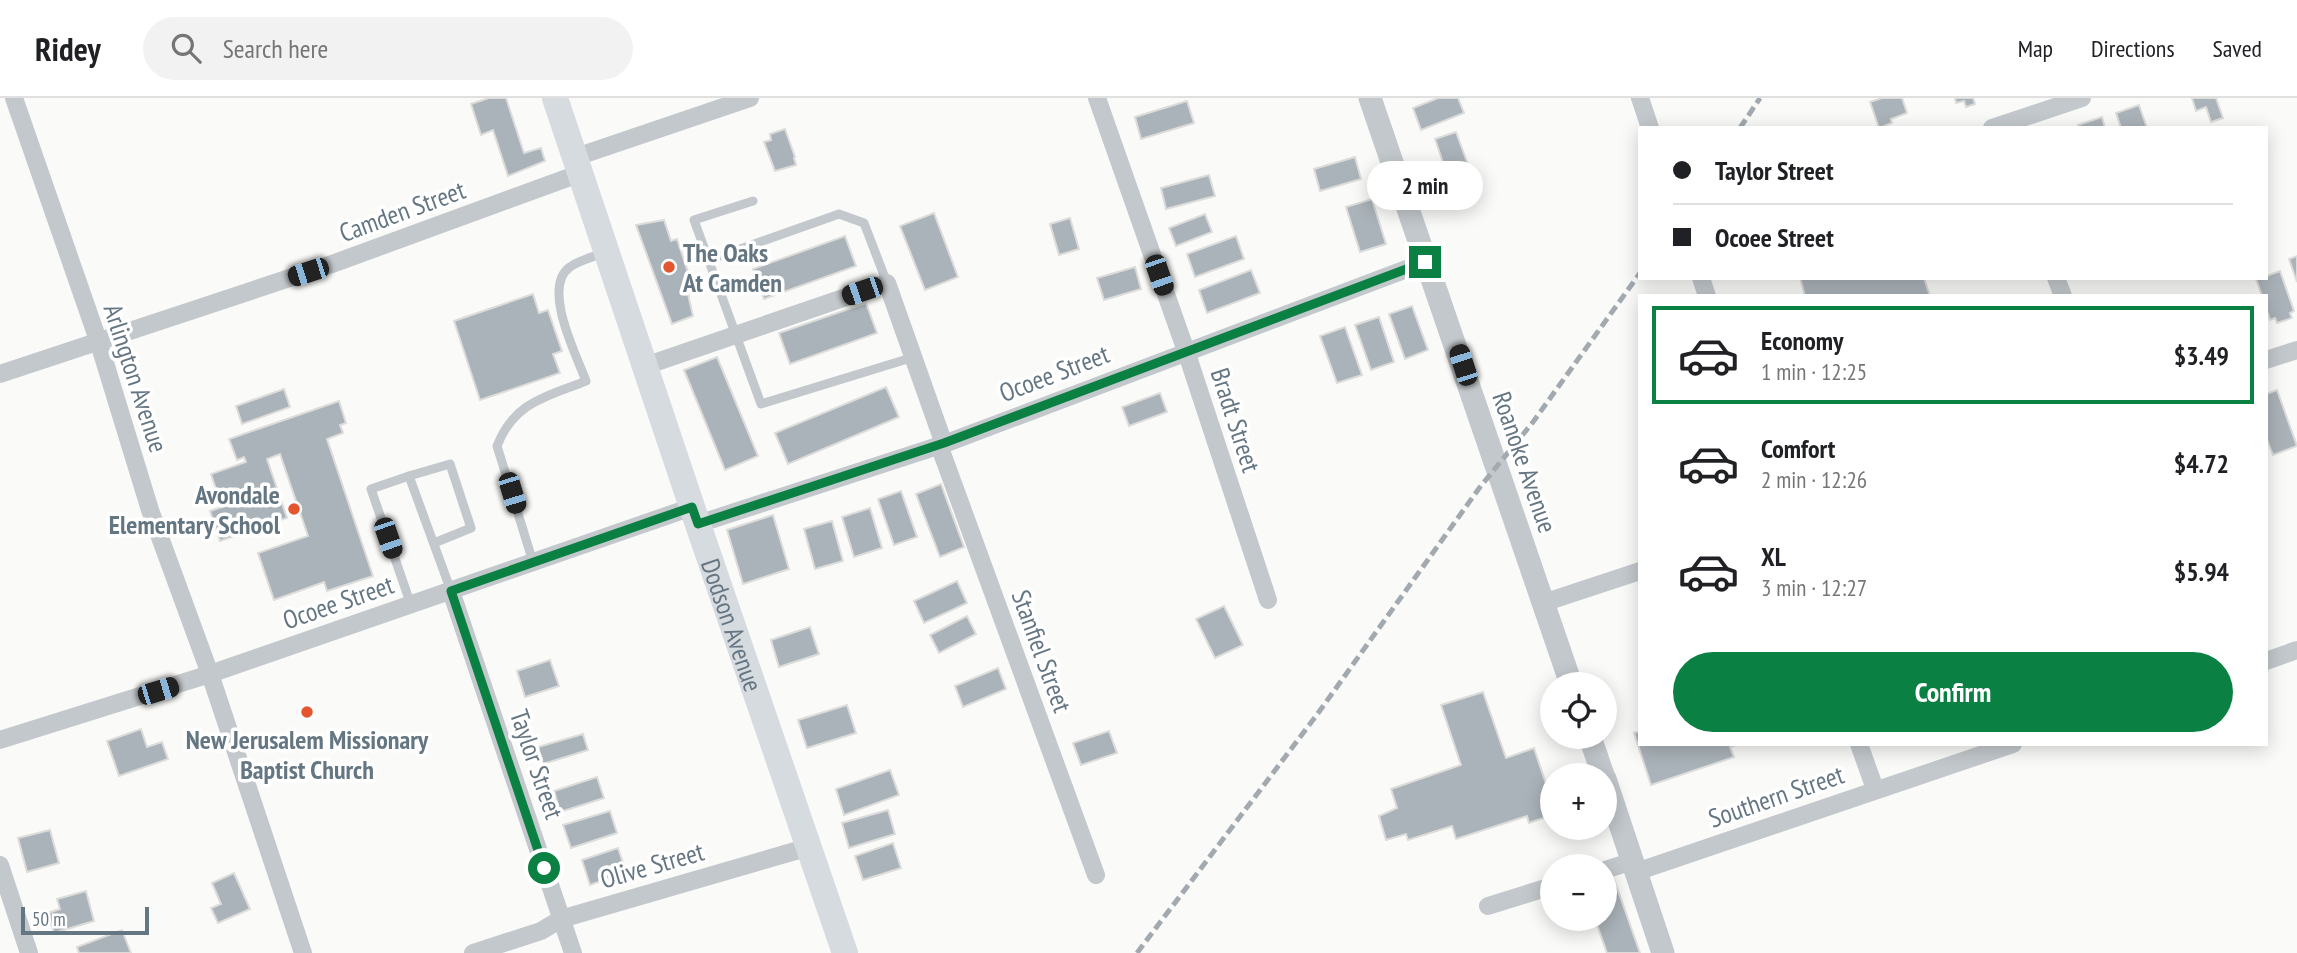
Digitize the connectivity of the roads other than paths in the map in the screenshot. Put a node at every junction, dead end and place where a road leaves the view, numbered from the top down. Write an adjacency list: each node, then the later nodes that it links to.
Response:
1 (14, 98): 17 (street, Arlington Avenue)
2 (555, 98): 10 (main road, Dodson Avenue)
3 (750, 98): 10 (street, Camden Street)
4 (1097, 98): 19 (street, Bradt Street)
5 (1370, 98): 14 (street, Roanoke Avenue)
6 (1640, 98): 8 (street)
7 (2082, 98): 9 (street)
8 (1649, 126)
9 (1999, 126)
10 (579, 165): 12 (main road, Dodson Avenue); 17 (street, Camden Street)
11 (753, 201): 13 (lane)
12 (607, 251): 22 (main road, Dodson Avenue); 28 (lane)
13 (709, 260): 15 (lane); 16 (lane)
14 (1425, 262): 19 (street, Ocoee Street); 32 (street, Roanoke Avenue)
15 (887, 283): 16 (street); 20 (street, Stanfiel Street)
16 (736, 335): 20 (lane); 22 (street)
17 (98, 340): 23 (street, Camden Street); 37 (street, Arlington Avenue)
18 (2297, 350): 21 (street)
19 (1186, 351): 24 (street, Ocoee Street); 31 (street, Bradt Street)
20 (914, 357): 24 (street, Stanfiel Street)
21 (2268, 359)
22 (645, 366): 26 (main road, Dodson Avenue)
23 (0, 373)
24 (942, 444): 26 (street, Ocoee Street); 47 (street, Stanfiel Street)
25 (409, 476): 27 (lane); 27 (lane); 33 (lane)
26 (695, 515): 28 (street, Ocoee Street); 43 (main road, Dodson Avenue)
27 (434, 543): 30 (lane)
28 (533, 562): 30 (street, Ocoee Street)
29 (1638, 571): 32 (street)
30 (451, 591): 33 (street, Ocoee Street); 50 (street, Taylor Street)
31 (1268, 600)
32 (1543, 603): 36 (street, Roanoke Avenue)
33 (411, 605): 37 (street, Ocoee Street)
34 (2297, 650): 35 (street)
35 (2268, 659)
36 (1567, 672)
37 (210, 674): 38 (street, Ocoee Street); 52 (street, Arlington Avenue)
38 (0, 740)
39 (1860, 746): 41 (street)
40 (2008, 746): 41 (street, Southern Street)
41 (1875, 789): 45 (street, Southern Street)
42 (1617, 814): 45 (street)
43 (809, 847): 50 (street, Olive Street); 55 (main road, Dodson Avenue)
44 (0, 865): 51 (street)
45 (1635, 866): 46 (street, Southern Street); 56 (street)
46 (1617, 868)
47 (1096, 875)
48 (1540, 890): 49 (street)
49 (1488, 906)
50 (561, 919): 53 (street, Olive Street); 54 (street, Taylor Street)
51 (29, 953)
52 (303, 953)
53 (473, 953)
54 (573, 953)
55 (845, 953)
56 (1664, 953)

